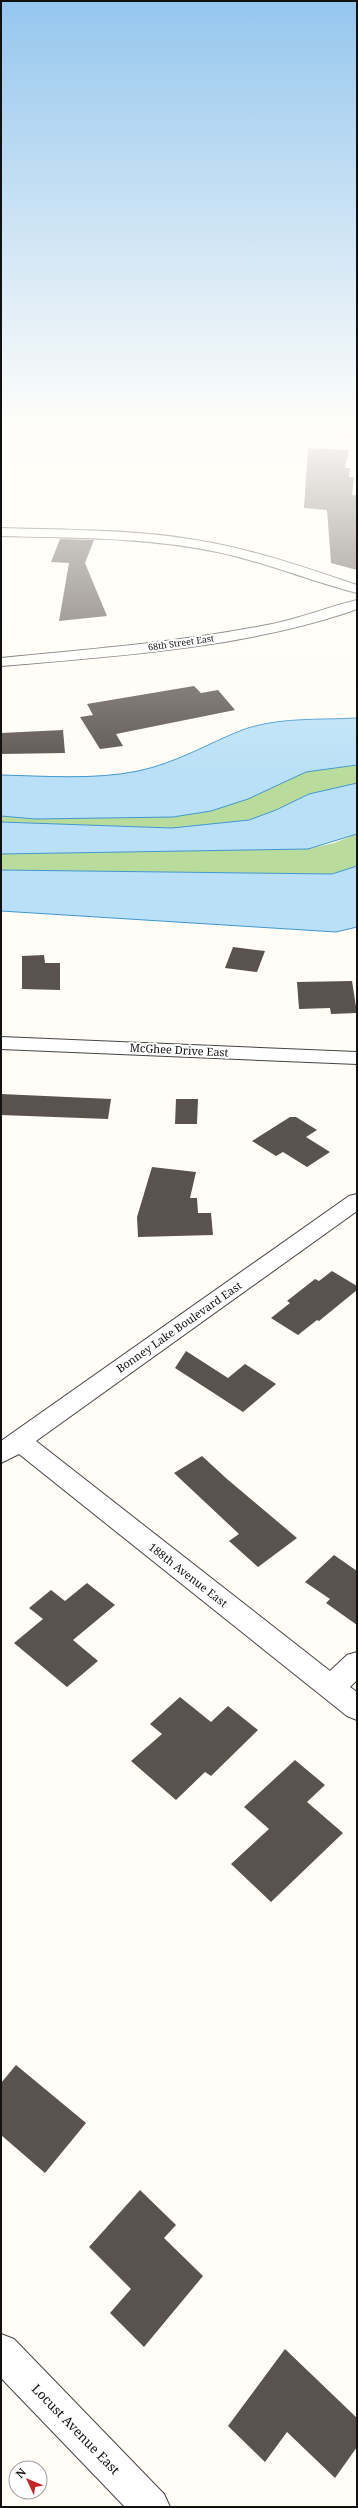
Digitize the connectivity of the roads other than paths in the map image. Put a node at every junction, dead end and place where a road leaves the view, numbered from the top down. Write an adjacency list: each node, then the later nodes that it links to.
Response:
1 (189, 543): 2 (street)
2 (357, 589)
3 (357, 604): 4 (street, 68th Street East)
4 (1, 662)
5 (1, 1043): 6 (street, McGhee Drive East)
6 (357, 1058)
7 (357, 1201): 8 (street, Bonney Lake Boulevard East)
8 (10, 1447): 10 (street, 188th Avenue East)
9 (357, 1663): 10 (street)
10 (331, 1687): 11 (street, 188th Avenue East)
11 (357, 1708)
12 (1, 2352): 13 (street, Locust Avenue East)
13 (151, 2507)

